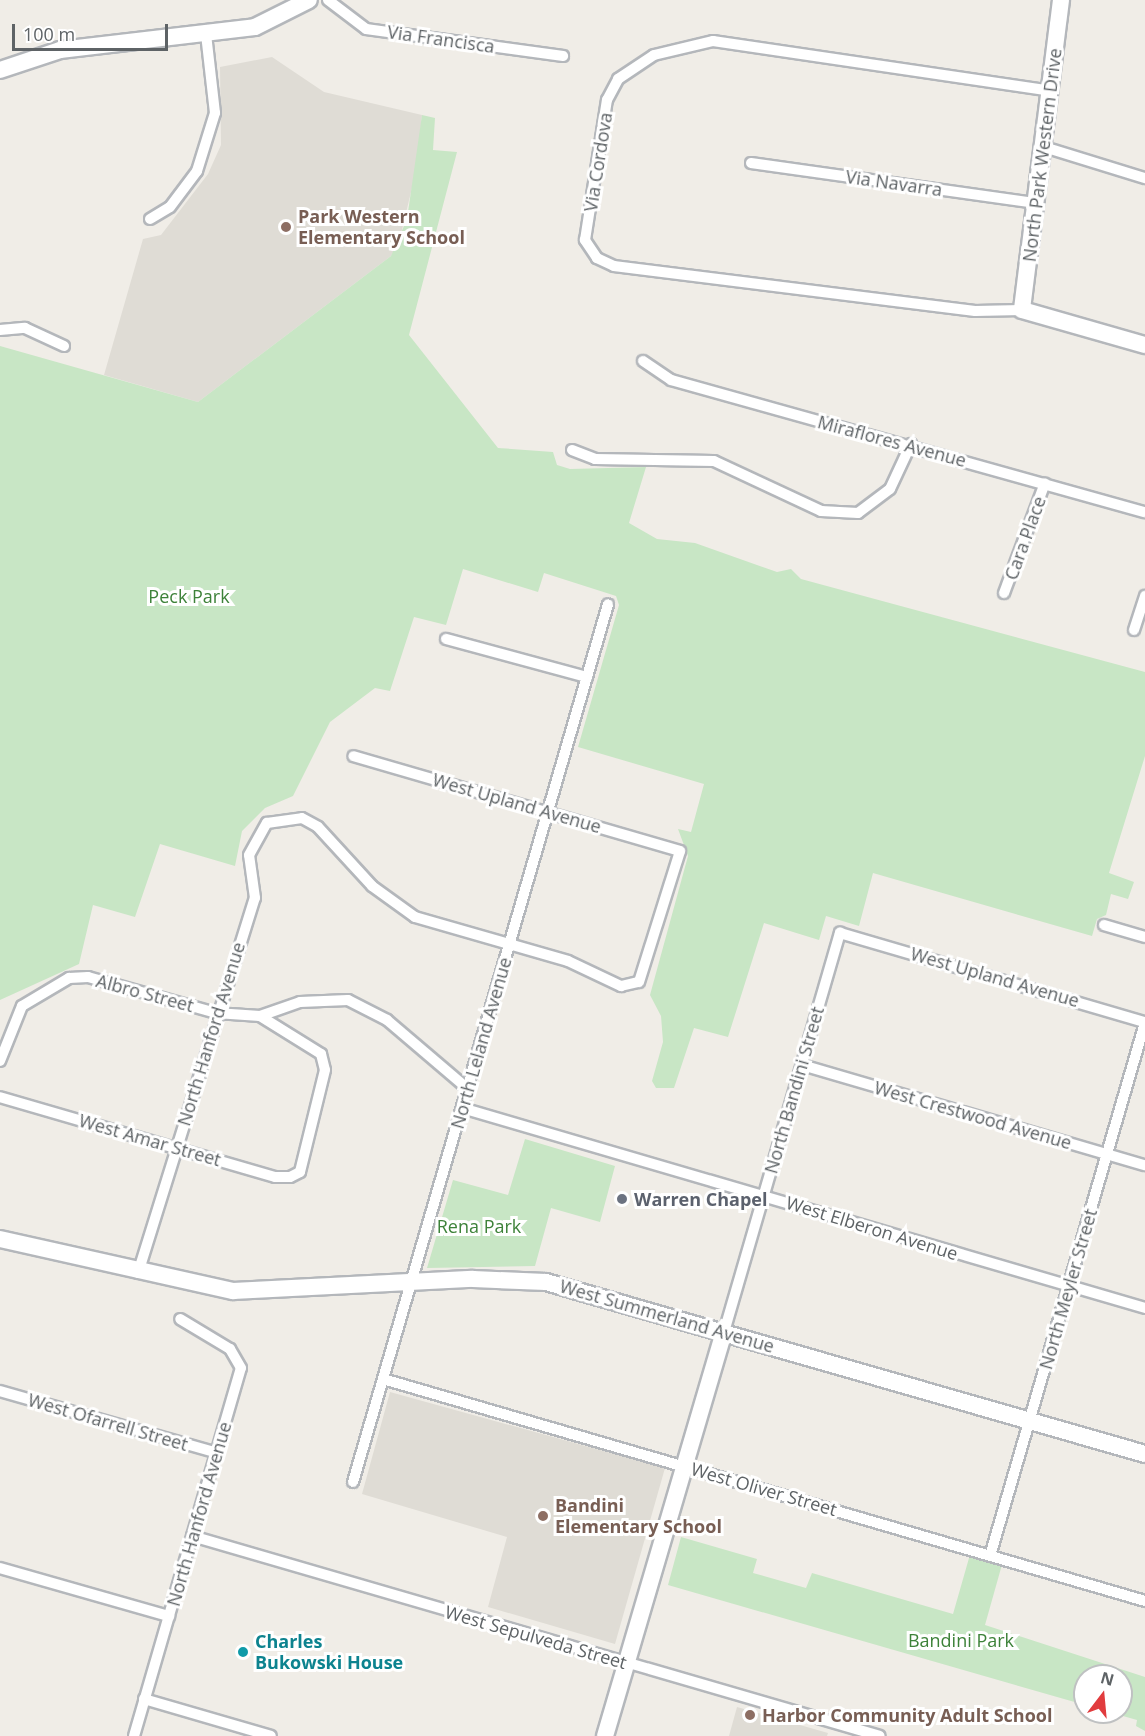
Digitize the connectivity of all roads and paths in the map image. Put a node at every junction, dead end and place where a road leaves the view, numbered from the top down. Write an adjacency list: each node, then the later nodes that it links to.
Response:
1 (309, 0): 4 (street)
2 (328, 0): 5 (street, Via Francisca)
3 (1061, 0): 7 (street, North Park Western Drive)
4 (206, 34): 6 (street); 12 (street)
5 (563, 56)
6 (0, 70)
7 (1050, 91): 8 (street, North Park Western Drive); 13 (street, Via Cordova)
8 (1044, 147): 10 (street); 11 (street, North Park Western Drive)
9 (751, 163): 11 (street, Via Navarra)
10 (1145, 178)
11 (1036, 203): 13 (street, North Park Western Drive)
12 (150, 219)
13 (1022, 310): 15 (street)
14 (0, 330): 16 (street)
15 (1145, 345)
16 (64, 346)
17 (643, 362): 18 (street, Miraflores Avenue)
18 (911, 444): 19 (street); 20 (street, Miraflores Avenue)
19 (572, 450)
20 (1045, 483): 21 (street, Miraflores Avenue); 22 (street, Cara Place)
21 (1145, 512)
22 (1004, 592)
23 (1145, 596): 25 (street)
24 (608, 604): 27 (street, North Leland Avenue)
25 (1134, 630)
26 (446, 639): 27 (street)
27 (586, 678): 29 (street, North Leland Avenue)
28 (354, 756): 29 (street, West Upland Avenue)
29 (548, 812): 33 (street, North Leland Avenue); 33 (street, West Upland Avenue)
30 (1104, 925): 32 (street)
31 (846, 933): 36 (street, West Upland Avenue); 38 (street, North Bandini Street)
32 (1145, 937)
33 (510, 942): 34 (street, North Hanford Avenue); 39 (street, North Leland Avenue)
34 (216, 1013): 35 (street, Albro Street); 37 (street, Albro Street); 42 (street, North Hanford Avenue)
35 (260, 1016): 39 (street); 45 (street, Albro Street)
36 (1145, 1022): 43 (street, North Meyler Street)
37 (0, 1061)
38 (802, 1065): 43 (street, West Crestwood Avenue); 46 (street, North Bandini Street)
39 (468, 1089): 41 (street, North Leland Avenue)
40 (0, 1096): 42 (street, West Amar Street)
41 (462, 1108): 46 (street, West Elberon Avenue); 49 (street, North Leland Avenue)
42 (176, 1147): 45 (street, West Amar Street); 48 (street, North Hanford Avenue)
43 (1108, 1154): 44 (street, West Crestwood Avenue); 50 (street, North Meyler Street)
44 (1145, 1165)
45 (300, 1172)
46 (763, 1196): 50 (street, West Elberon Avenue); 53 (street, North Bandini Street)
47 (0, 1239): 48 (street, West Summerland Avenue)
48 (138, 1274): 49 (street, West Summerland Avenue)
49 (410, 1286): 53 (street, West Summerland Avenue); 54 (street, North Leland Avenue)
50 (1069, 1287): 51 (street, West Elberon Avenue); 56 (street, North Meyler Street)
51 (1145, 1308)
52 (180, 1319): 57 (street, North Hanford Avenue)
53 (724, 1332): 56 (street, West Summerland Avenue); 59 (street, North Bandini Street)
54 (383, 1379): 59 (street, West Oliver Street); 60 (street, North Leland Avenue)
55 (0, 1391): 57 (street, West Ofarrell Street)
56 (1029, 1421): 58 (street, West Summerland Avenue); 62 (street, North Meyler Street)
57 (217, 1453): 61 (street, North Hanford Avenue)
58 (1145, 1454)
59 (685, 1466): 62 (street, West Oliver Street); 66 (street, North Bandini Street)
60 (353, 1482)
61 (192, 1536): 65 (street, North Hanford Avenue); 66 (street, West Sepulveda Street)
62 (990, 1556): 64 (street, West Oliver Street)
63 (0, 1568): 65 (street)
64 (1145, 1601)
65 (169, 1616): 67 (street, North Hanford Avenue)
66 (627, 1664): 70 (street, North Bandini Street); 71 (street, West Sepulveda Street)
67 (144, 1699): 68 (street, North Hanford Avenue); 69 (street)
68 (134, 1736)
69 (271, 1736)
70 (605, 1736)
71 (880, 1736)

